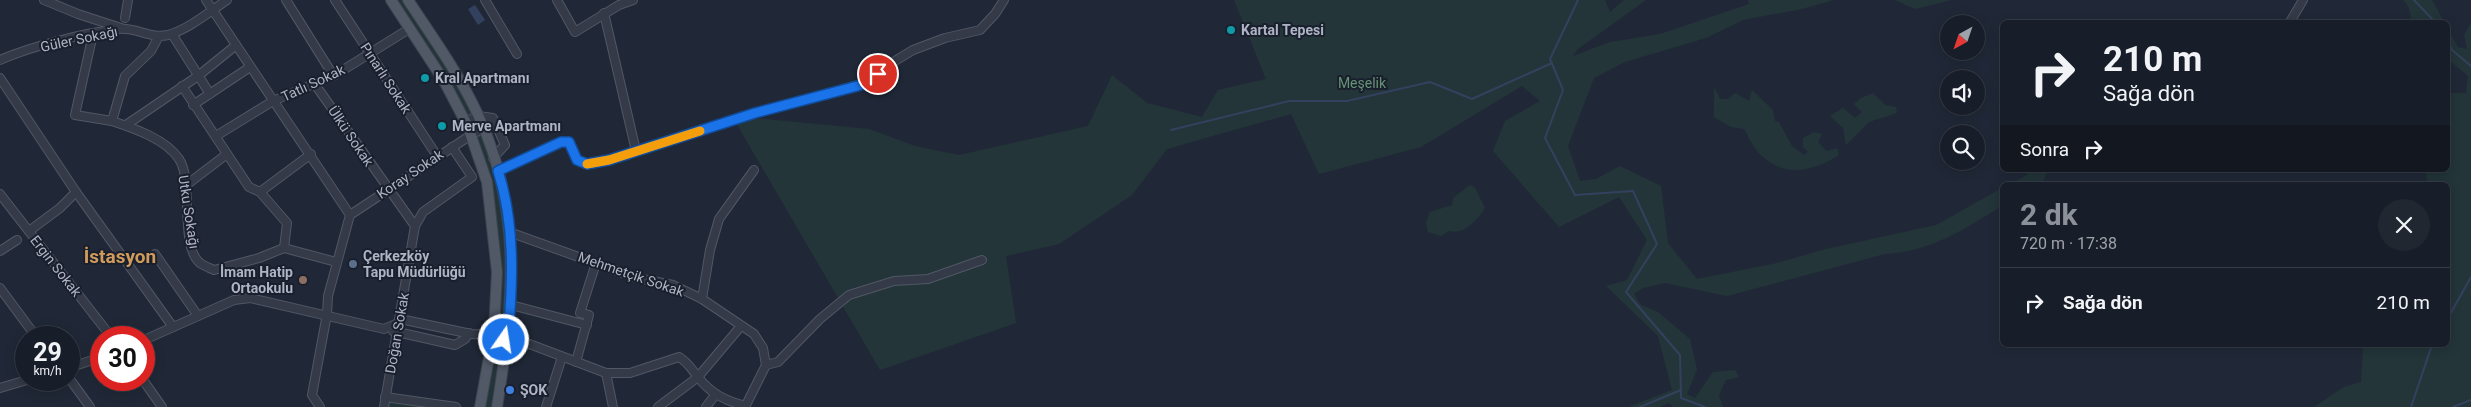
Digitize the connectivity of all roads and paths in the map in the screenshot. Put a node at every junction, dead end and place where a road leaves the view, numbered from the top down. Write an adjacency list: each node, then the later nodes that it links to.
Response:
1 (44, 0): 19 (street)
2 (128, 0): 16 (street)
3 (206, 0): 14 (street)
4 (227, 0): 14 (street)
5 (286, 0): 29 (street)
6 (335, 0): 24 (street, Pınarlı Sokak)
7 (391, 0): 18 (main road)
8 (408, 0): 36 (main road)
9 (484, 0): 25 (street)
10 (557, 0): 15 (street)
11 (633, 0): 15 (street)
12 (1004, 0): 42 (street)
13 (2303, 0): 17 (street)
14 (212, 10): 21 (street, Güler Sokağı); 23 (street)
15 (604, 14): 42 (street)
16 (125, 18)
17 (2291, 20)
18 (409, 28): 24 (street, Tatlı Sokak); 39 (main road)
19 (125, 29): 20 (street, Güler Sokağı); 22 (street, Güler Sokağı)
20 (93, 34): 26 (street, Güler Sokağı); 37 (street, Utku Sokağı)
21 (172, 34): 22 (street, Güler Sokağı); 28 (street)
22 (158, 36): 37 (street)
23 (235, 46): 27 (street); 28 (street)
24 (370, 54): 29 (street, Tatlı Sokak); 45 (street, Pınarlı Sokak)
25 (517, 54)
26 (0, 60)
27 (250, 67): 33 (street); 34 (street)
28 (198, 76): 32 (street); 33 (street)
29 (333, 76): 31 (street, Tatlı Sokak)
30 (0, 78): 51 (street)
31 (314, 83): 34 (street, Tatlı Sokak); 50 (street, Ülkü Sokak)
32 (182, 86): 35 (street); 38 (street)
33 (210, 94): 35 (street)
34 (273, 101): 40 (street, Tatlı Sokak); 44 (street)
35 (193, 105): 40 (street)
36 (480, 119): 39 (street, Koray Sokak); 46 (main road); 46 (street)
37 (112, 121): 38 (street, Utku Sokağı)
38 (126, 126): 49 (street, Utku Sokağı)
39 (469, 131): 41 (street, Koray Sokak); 79 (main road)
40 (216, 136): 43 (street)
41 (452, 147): 45 (street, Koray Sokak); 55 (street)
42 (636, 151): 48 (street)
43 (227, 154): 49 (street); 52 (street)
44 (311, 154): 52 (street); 54 (street)
45 (437, 156): 50 (street, Koray Sokak)
46 (493, 158): 48 (main road)
47 (754, 170): 66 (street)
48 (498, 171): 57 (main road)
49 (185, 186): 59 (street, Utku Sokağı)
50 (387, 189): 54 (street, Koray Sokak); 55 (street)
51 (76, 192): 56 (street); 75 (street)
52 (260, 192): 59 (street)
53 (0, 194): 56 (street, Ergin Sokak)
54 (350, 214): 63 (street)
55 (415, 226): 70 (street, Doğan Sokak)
56 (29, 231): 73 (street, Ergin Sokak)
57 (509, 232): 64 (street, Mehmetçik Sokak); 67 (main road)
58 (16, 240): 60 (street)
59 (284, 248): 63 (street)
60 (0, 251)
61 (154, 254): 69 (street)
62 (982, 260): 84 (street)
63 (336, 262): 68 (street)
64 (596, 263): 66 (street, Mehmetçik Sokak); 71 (street)
65 (0, 288): 72 (street)
66 (702, 299): 74 (street, Mehmetçik Sokak)
67 (511, 305): 71 (street); 81 (main road)
68 (327, 314): 69 (street); 76 (street); 96 (street)
69 (198, 316): 75 (street)
70 (398, 323): 76 (street); 77 (street, Doğan Sokak); 78 (street)
71 (586, 324): 83 (street)
72 (28, 326)
73 (103, 326)
74 (741, 326): 84 (street, Mehmetçik Sokak); 86 (street)
75 (173, 327): 80 (street)
76 (384, 329): 77 (street)
77 (397, 332): 78 (street); 92 (street, Doğan Sokak)
78 (468, 333): 79 (street)
79 (493, 333): 81 (street); 99 (main road)
80 (155, 335)
81 (508, 336): 82 (street); 100 (main road)
82 (562, 357): 83 (street); 101 (street)
83 (576, 362): 85 (street)
84 (766, 365): 105 (street)
85 (606, 373): 86 (street); 102 (street)
86 (698, 377): 91 (street); 103 (street)
87 (15, 384): 88 (street)
88 (0, 388)
89 (78, 391): 94 (street)
90 (151, 391): 95 (street)
91 (715, 395): 104 (street); 105 (street)
92 (385, 397): 93 (street); 97 (street, Doğan Sokak)
93 (430, 405): 98 (street)
94 (90, 407)
95 (162, 407)
96 (320, 407)
97 (384, 407)
98 (456, 407)
99 (480, 407)
100 (497, 407)
101 (546, 407)
102 (612, 407)
103 (658, 407)
104 (706, 407)
105 (745, 407)

